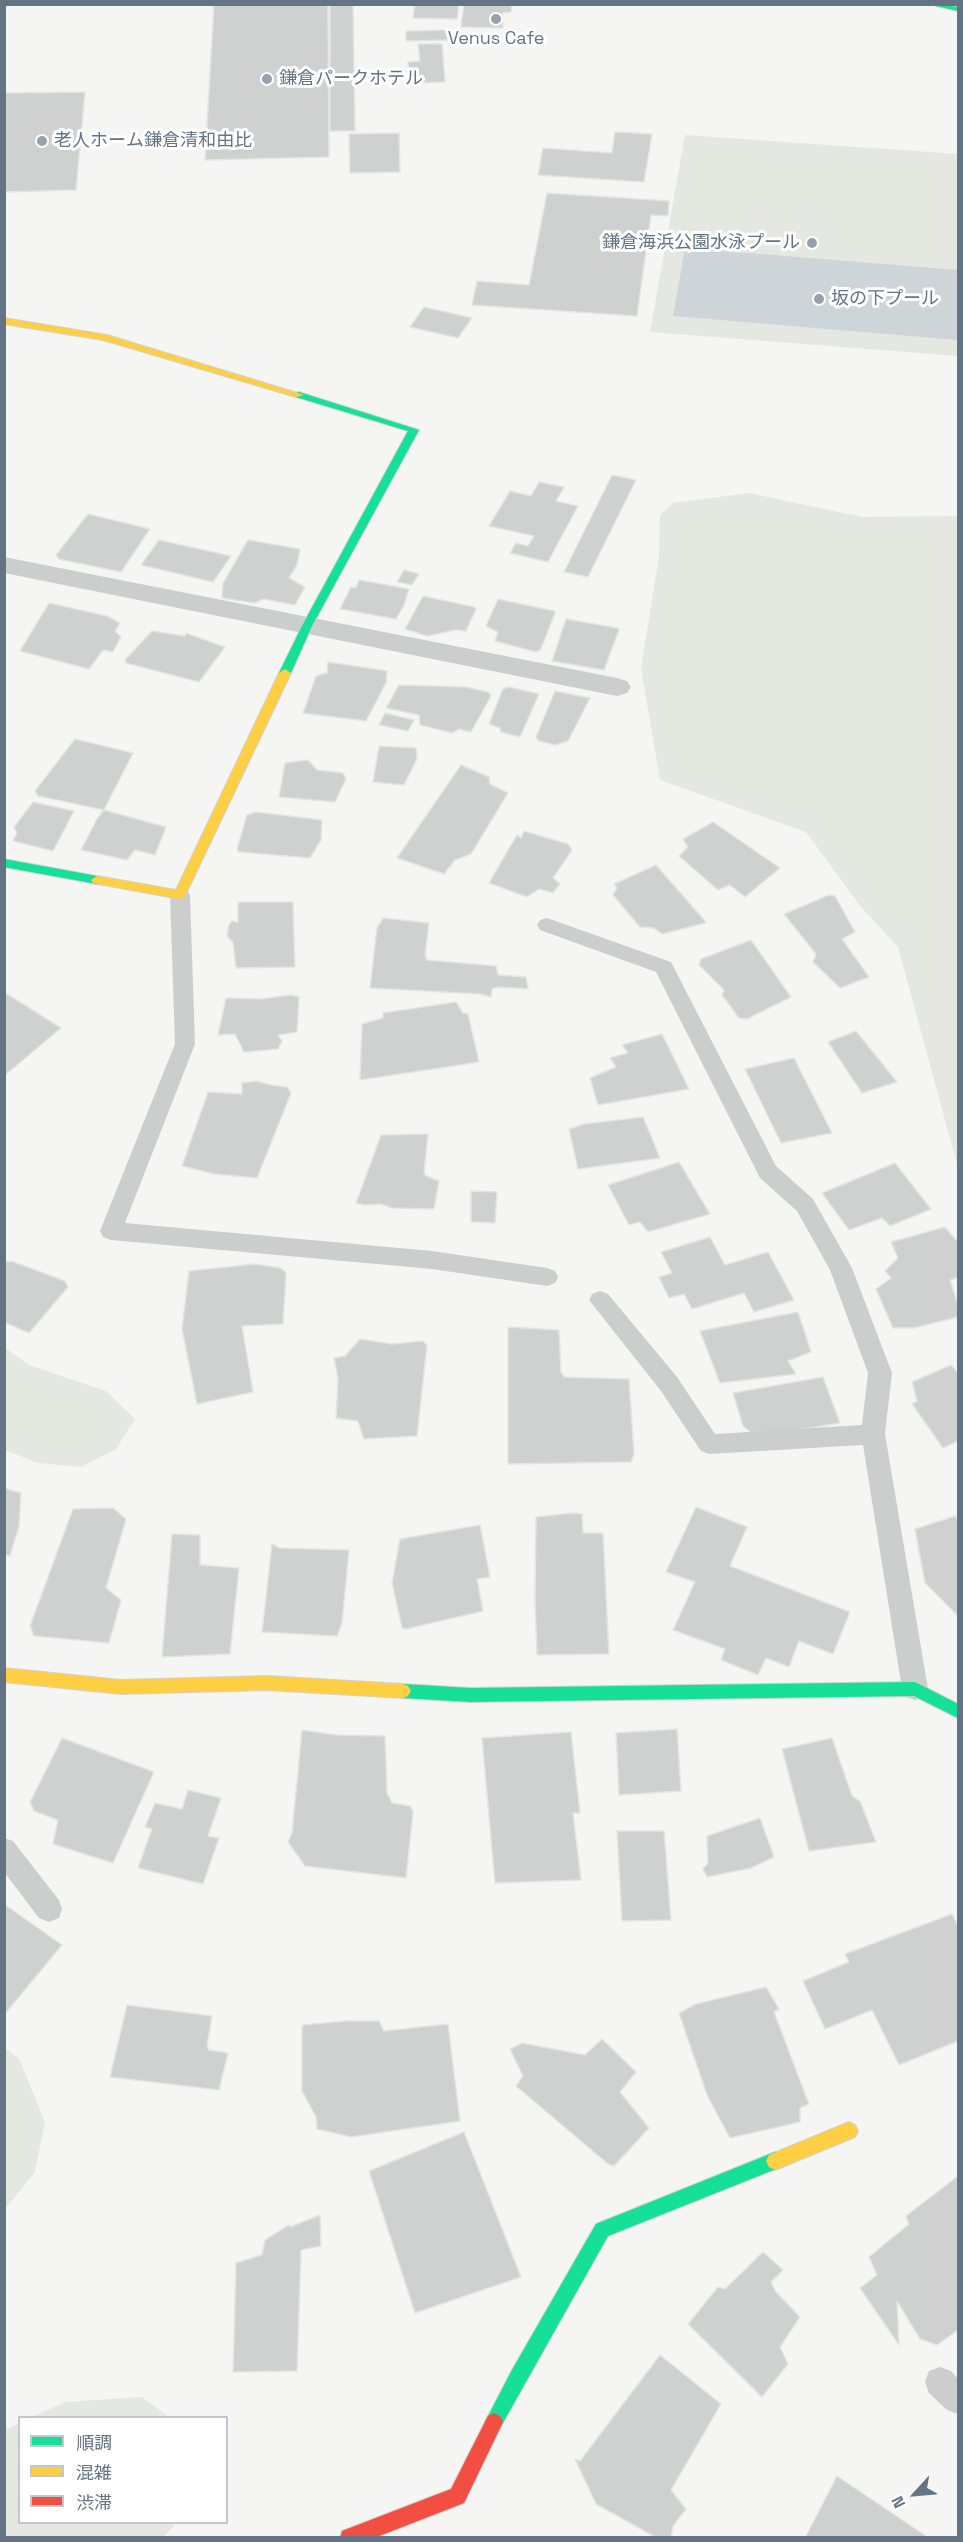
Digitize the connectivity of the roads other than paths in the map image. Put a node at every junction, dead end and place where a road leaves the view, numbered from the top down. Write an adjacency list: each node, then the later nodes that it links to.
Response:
1 (939, 4): 2 (main road)
2 (958, 9)
3 (4, 321): 5 (main road)
4 (4, 565): 5 (street)
5 (307, 626): 6 (street); 8 (main road)
6 (617, 687)
7 (4, 863): 8 (main road)
8 (180, 895): 10 (lane)
9 (548, 925): 12 (lane)
10 (547, 1277)
11 (600, 1300): 12 (lane)
12 (873, 1434): 14 (lane)
13 (4, 1675): 14 (main road)
14 (915, 1689): 15 (main road)
15 (958, 1711)
16 (4, 1850): 17 (lane)
17 (49, 1909)
18 (849, 2131): 19 (main road)
19 (349, 2538)

